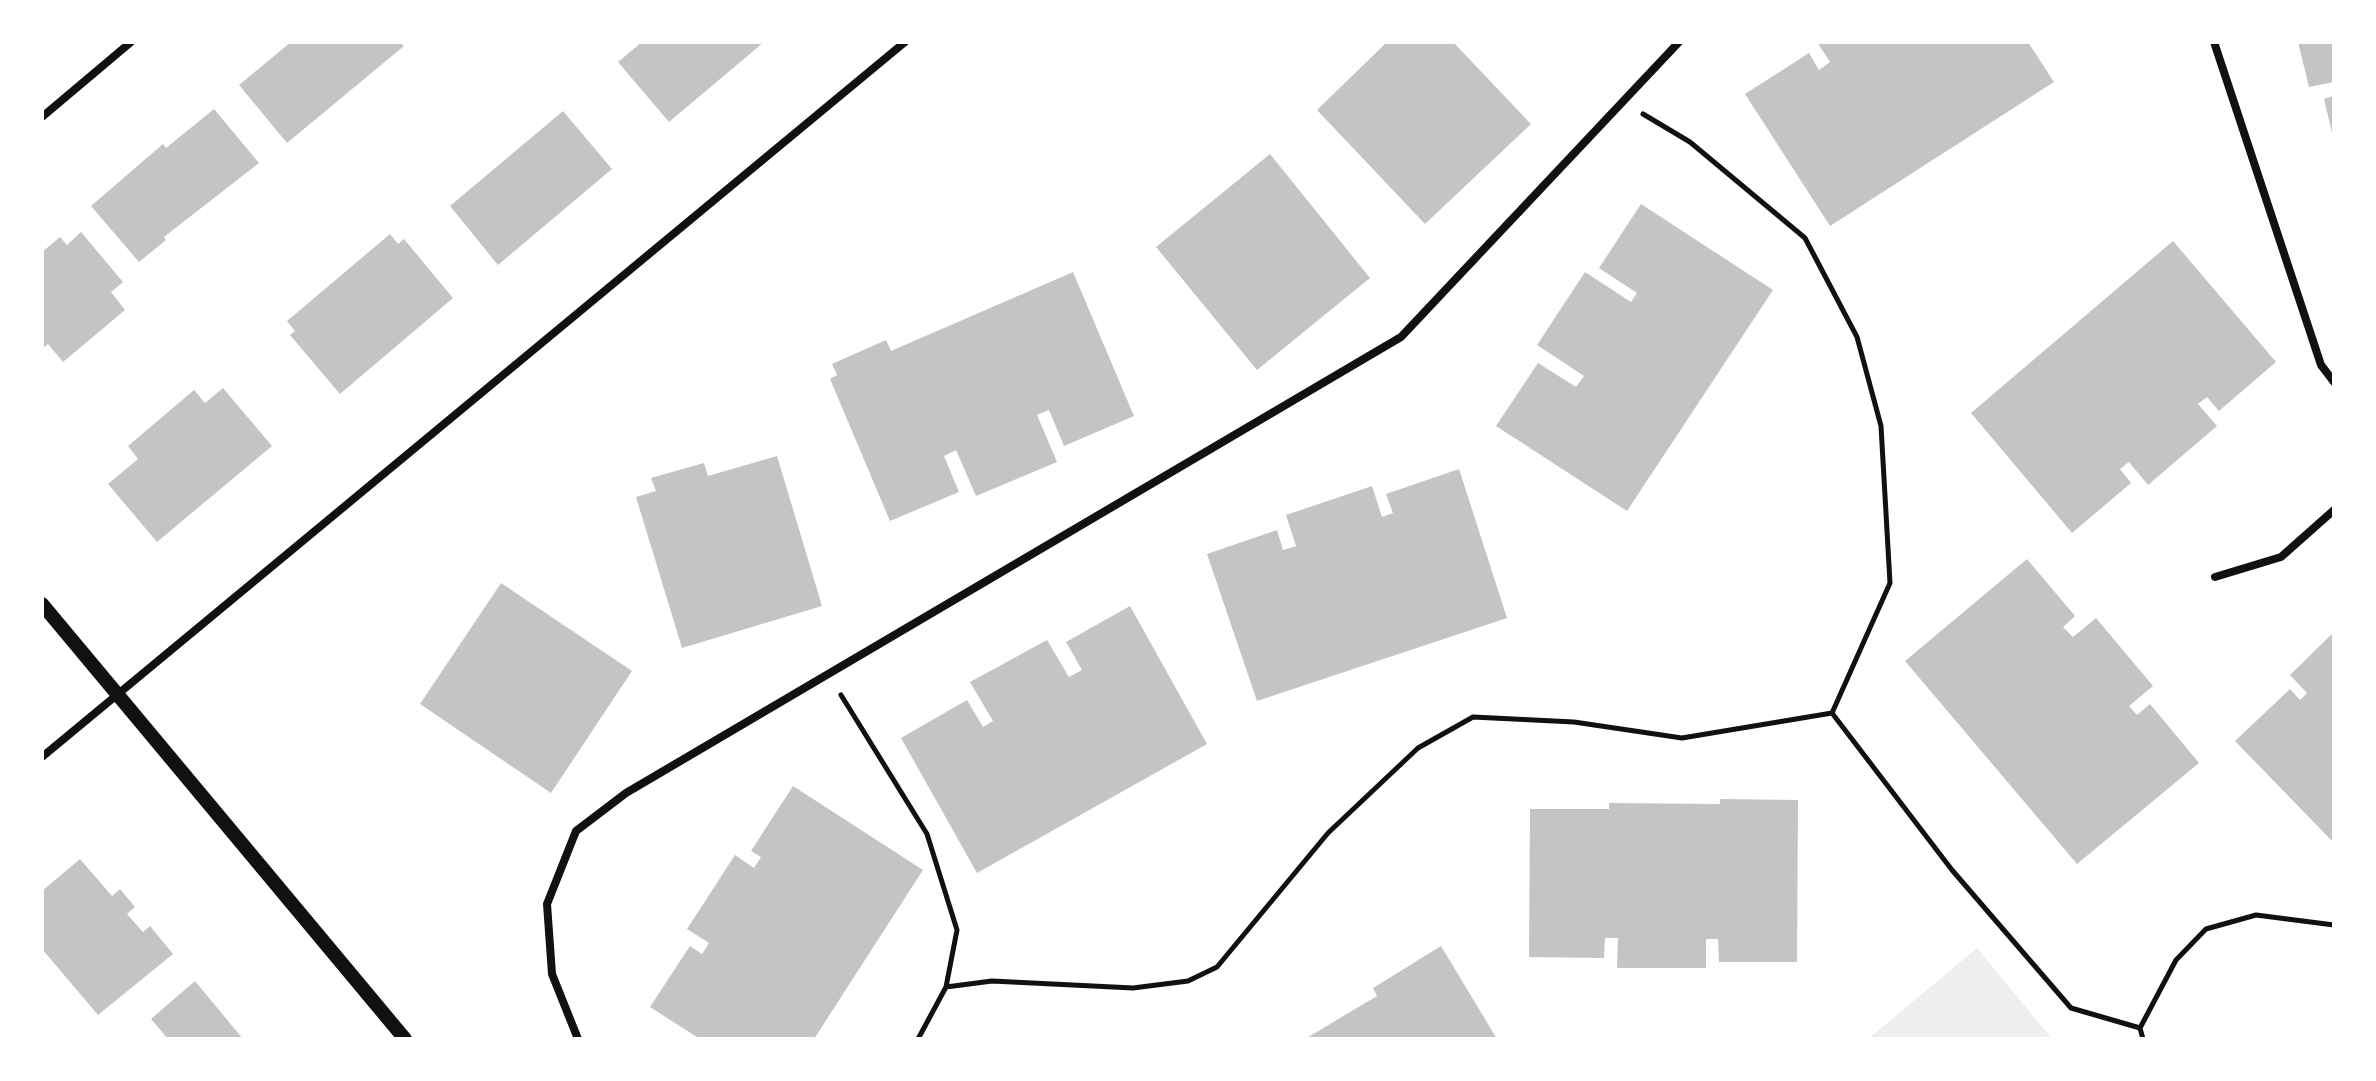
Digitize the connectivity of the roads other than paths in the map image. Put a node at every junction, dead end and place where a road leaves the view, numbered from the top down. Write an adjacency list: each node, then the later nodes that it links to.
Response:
1 (131, 42): 5 (street)
2 (905, 42): 10 (street)
3 (1679, 42): 13 (street)
4 (2214, 42): 6 (street)
5 (42, 117)
6 (2334, 382)
7 (2334, 510): 8 (street)
8 (2215, 577)
9 (42, 604): 10 (street)
10 (116, 694): 11 (street); 12 (street)
11 (42, 757)
12 (405, 1039)
13 (578, 1039)

